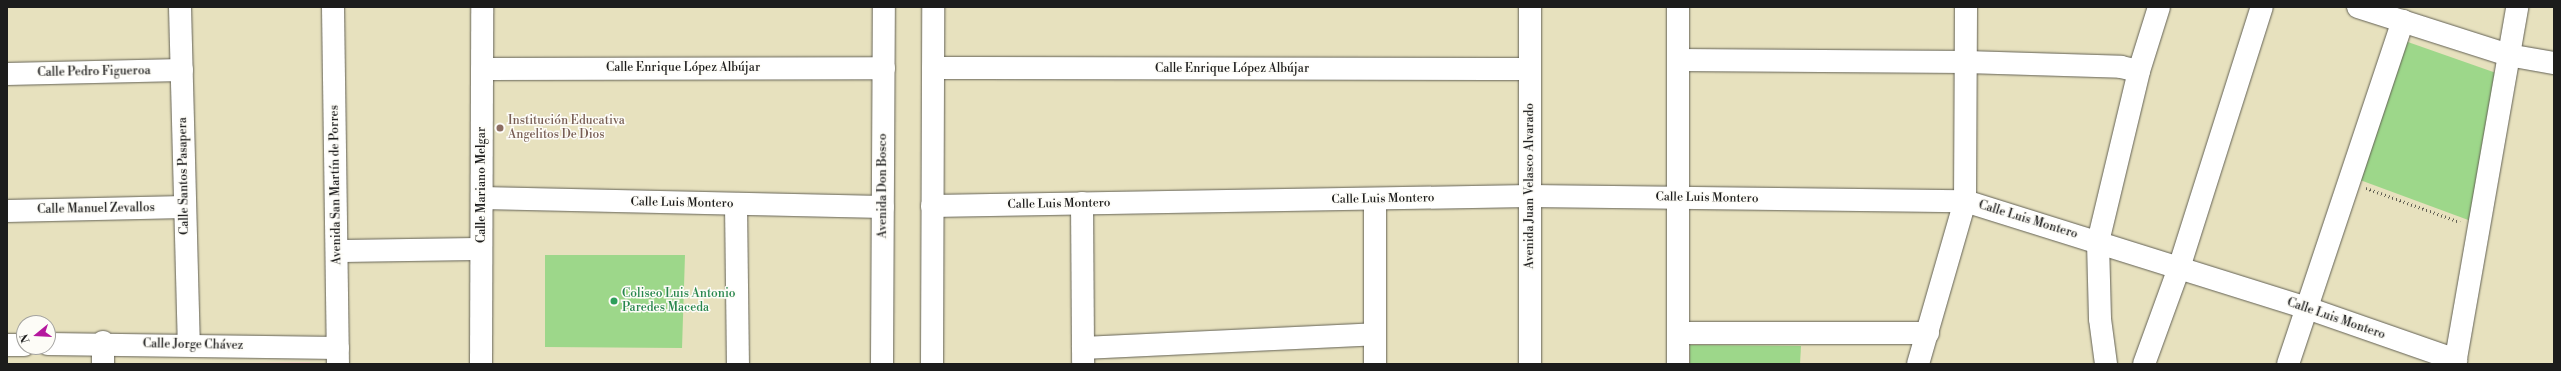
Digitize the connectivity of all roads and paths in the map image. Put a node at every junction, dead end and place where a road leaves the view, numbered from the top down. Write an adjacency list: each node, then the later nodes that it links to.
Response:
1 (180, 7): 22 (street, Calle Santos Pasapera)
2 (333, 7): 40 (street, Avenida San Martín de Porres)
3 (482, 7): 20 (street, Calle Mariano Melgar)
4 (884, 7): 18 (street, Avenida Don Bosco)
5 (933, 7): 19 (street)
6 (1530, 7): 21 (street, Avenida Juan Velasco Alvarado)
7 (1678, 7): 15 (street)
8 (1966, 7): 16 (street)
9 (2160, 7): 23 (street)
10 (2262, 7): 41 (street)
11 (2358, 7): 13 (street)
12 (2517, 7): 14 (street)
13 (2403, 21): 14 (street); 25 (street)
14 (2508, 55): 17 (street); 37 (street)
15 (1678, 60): 16 (street); 28 (street)
16 (1966, 62): 23 (street); 30 (street)
17 (2554, 63)
18 (884, 68): 20 (street, Calle Enrique López Albújar); 35 (street, Avenida Don Bosco)
19 (933, 68): 21 (street, Calle Enrique López Albújar); 33 (street)
20 (482, 69): 27 (street, Calle Mariano Melgar)
21 (1530, 69): 26 (street, Avenida Juan Velasco Alvarado)
22 (182, 70): 24 (street, Calle Pedro Figueroa); 34 (street, Calle Santos Pasapera)
23 (2139, 71): 38 (street)
24 (7, 74)
25 (2349, 182): 37 (path); 42 (street)
26 (1530, 196): 28 (street, Calle Luis Montero); 29 (street, Calle Luis Montero); 58 (street, Avenida Juan Velasco Alvarado)
27 (482, 198): 32 (street, Calle Luis Montero); 39 (street, Calle Mariano Melgar)
28 (1678, 198): 30 (street, Calle Luis Montero); 43 (street)
29 (1375, 199): 31 (street, Calle Luis Montero); 45 (street)
30 (1965, 201): 38 (street, Calle Luis Montero); 44 (street)
31 (1082, 203): 33 (street, Calle Luis Montero); 50 (street)
32 (736, 204): 35 (street, Calle Luis Montero); 54 (street)
33 (932, 206): 56 (street)
34 (185, 207): 36 (street, Calle Manuel Zevallos); 48 (street, Calle Santos Pasapera)
35 (883, 207): 55 (street, Avenida Don Bosco)
36 (7, 211)
37 (2479, 229): 51 (street)
38 (2098, 242): 41 (street, Calle Luis Montero); 61 (street)
39 (482, 249): 40 (street); 53 (street, Calle Mariano Melgar)
40 (337, 251): 49 (street, Avenida San Martín de Porres)
41 (2179, 268): 42 (street, Calle Luis Montero); 62 (street)
42 (2308, 308): 51 (street, Calle Luis Montero); 63 (street)
43 (1678, 333): 44 (street); 59 (street)
44 (1928, 333): 60 (street)
45 (1375, 334): 50 (street); 57 (street)
46 (103, 342): 47 (street, Calle Jorge Chávez); 48 (street, Calle Jorge Chávez); 52 (street)
47 (56, 344)
48 (188, 345): 49 (street, Calle Jorge Chávez)
49 (338, 356)
50 (1083, 356)
51 (2456, 363)
52 (103, 364)
53 (481, 364)
54 (738, 364)
55 (882, 364)
56 (932, 364)
57 (1375, 364)
58 (1530, 364)
59 (1678, 364)
60 (1918, 364)
61 (2106, 364)
62 (2144, 364)
63 (2288, 364)

